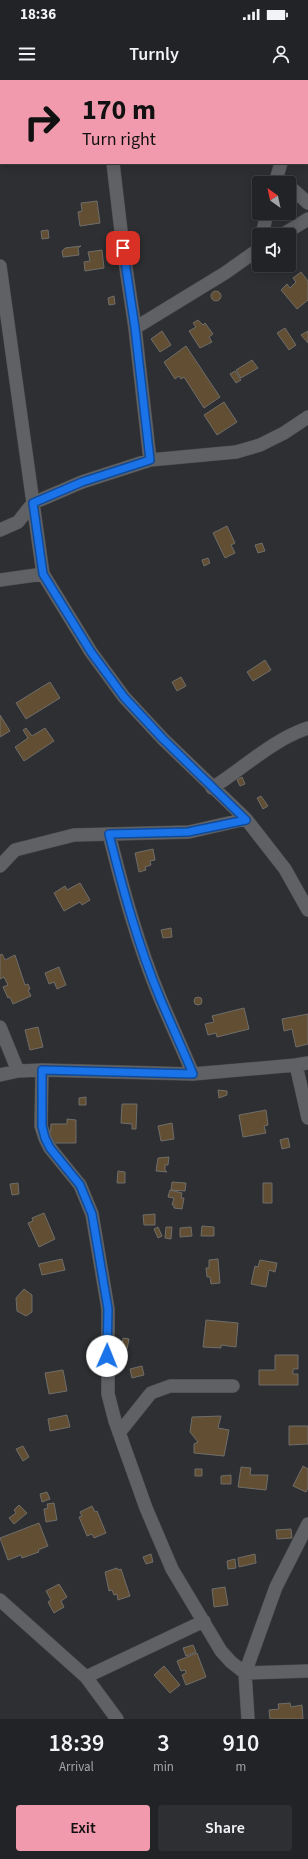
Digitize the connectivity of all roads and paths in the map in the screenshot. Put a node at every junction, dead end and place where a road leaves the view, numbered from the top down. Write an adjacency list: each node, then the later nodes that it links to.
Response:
1 (113, 164): 11 (street)
2 (280, 166): 3 (street); 4 (street)
3 (277, 176)
4 (284, 176)
5 (296, 192): 6 (street)
6 (308, 203)
7 (308, 220): 8 (street)
8 (294, 228)
9 (252, 252): 11 (street)
10 (0, 266): 14 (street)
11 (135, 328): 13 (street)
12 (308, 417): 13 (street)
13 (150, 460): 14 (street)
14 (33, 503): 15 (street); 16 (street)
15 (0, 530)
16 (43, 574): 17 (street); 19 (street)
17 (0, 580)
18 (308, 728): 19 (street)
19 (212, 788): 20 (street)
20 (246, 820): 21 (street); 23 (street)
21 (109, 834): 22 (street); 28 (street)
22 (0, 866)
23 (308, 910)
24 (0, 1027): 27 (street)
25 (302, 1064): 28 (street); 30 (street)
26 (42, 1070): 27 (street); 28 (street); 32 (street)
27 (18, 1071): 29 (street)
28 (193, 1074)
29 (0, 1075)
30 (308, 1118)
31 (233, 1386): 32 (street)
32 (119, 1433): 35 (street)
33 (308, 1524): 37 (street)
34 (0, 1600): 38 (street)
35 (204, 1621): 37 (street); 38 (street)
36 (308, 1671): 37 (street)
37 (245, 1673): 40 (street)
38 (86, 1677): 39 (street)
39 (117, 1719)
40 (248, 1719)

